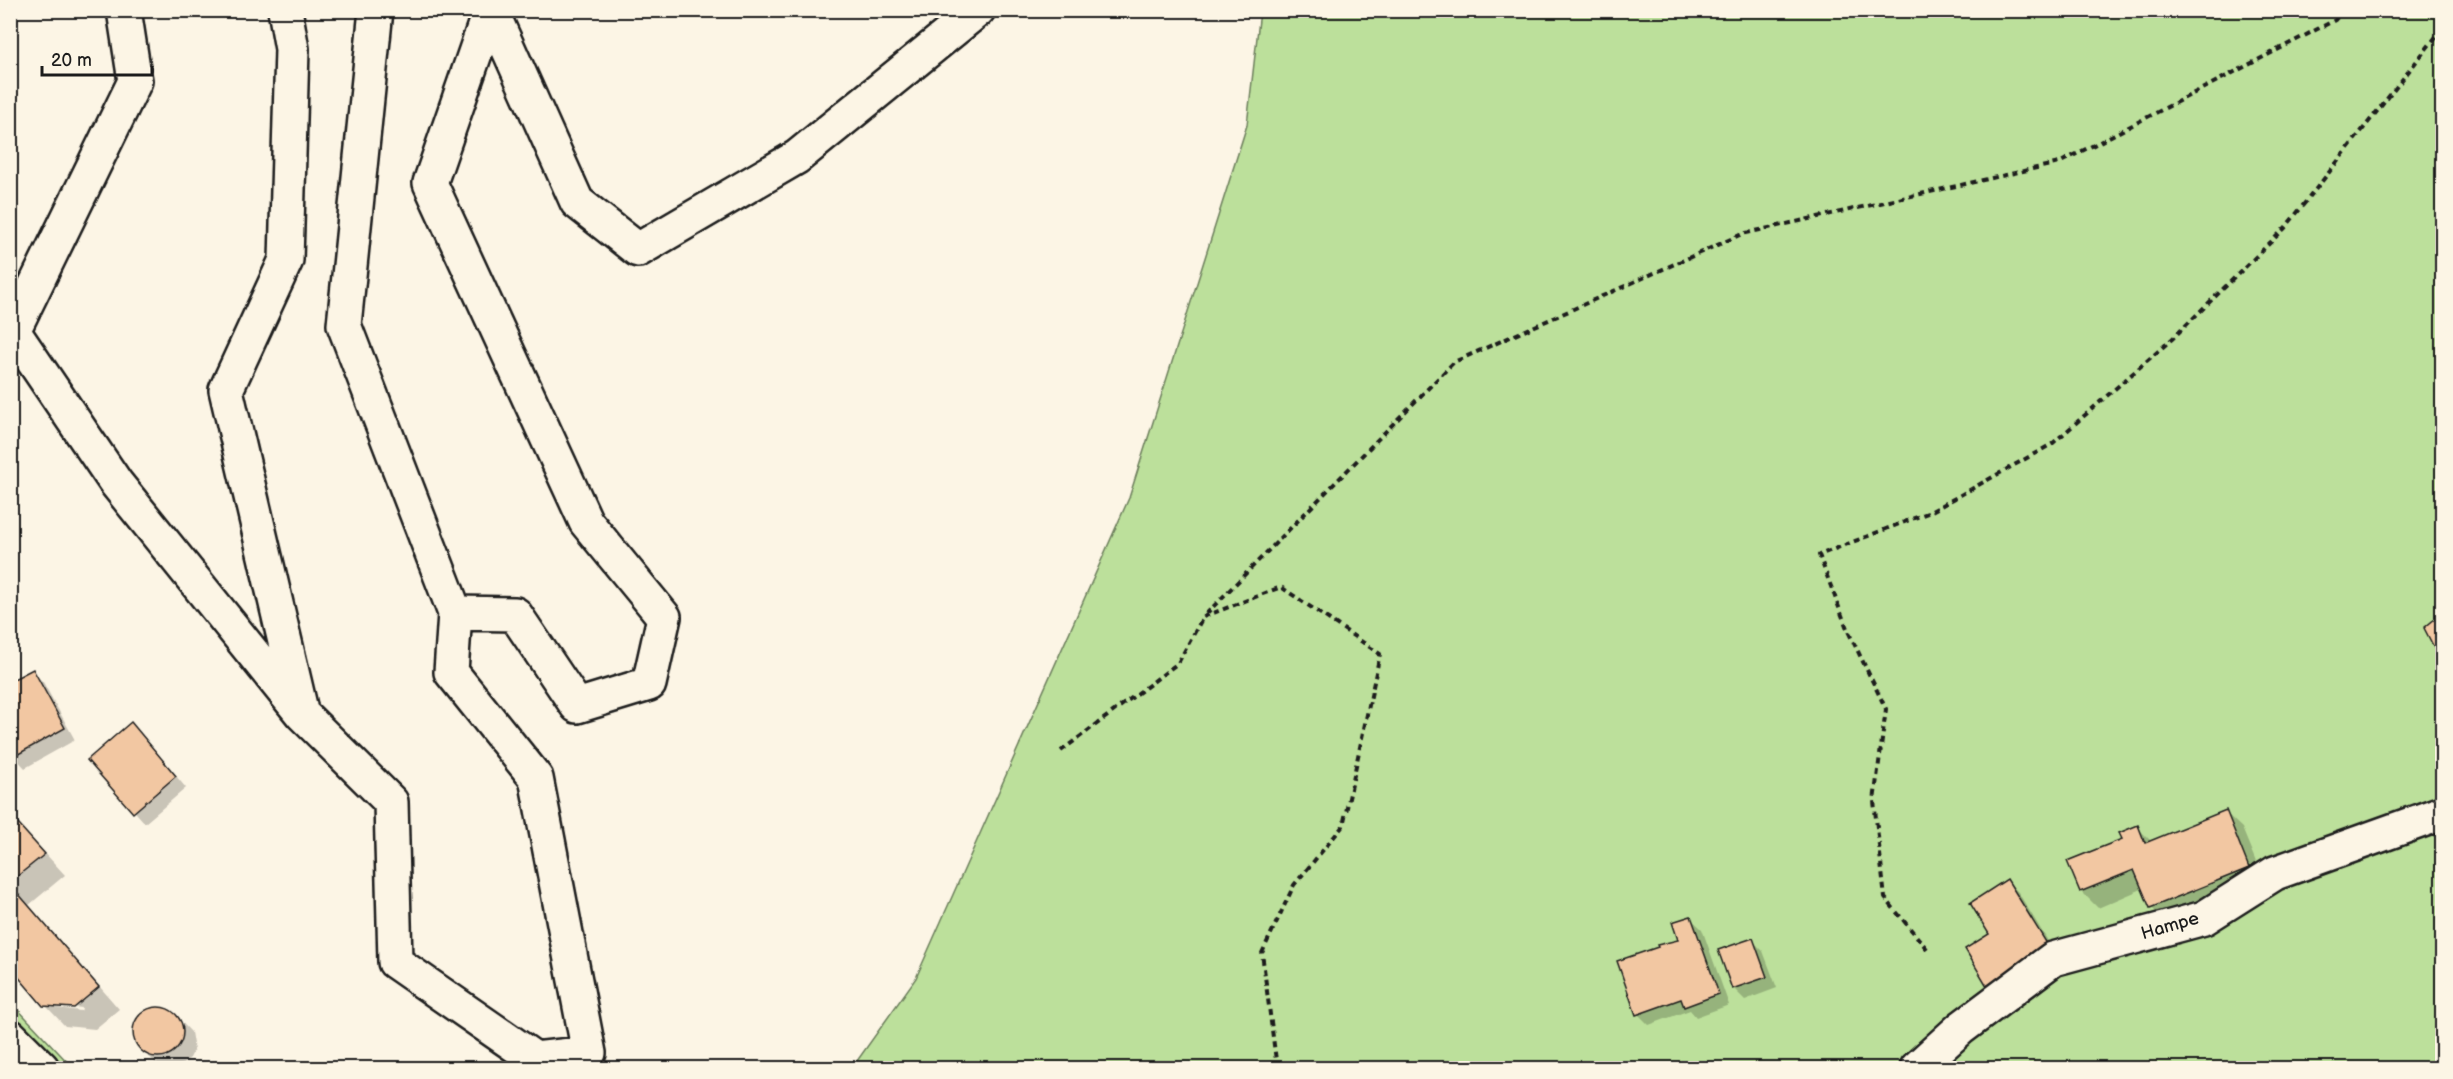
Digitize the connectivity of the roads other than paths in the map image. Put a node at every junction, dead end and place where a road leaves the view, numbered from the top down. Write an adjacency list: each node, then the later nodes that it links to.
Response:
1 (124, 10): 6 (street)
2 (285, 10): 8 (street)
3 (376, 10): 7 (street)
4 (491, 10): 5 (street); 7 (street)
5 (978, 10)
6 (12, 331): 8 (street)
7 (455, 613): 8 (street)
8 (302, 714)
9 (2442, 813): 12 (street, Hampe)
10 (10, 1036): 11 (street)
11 (42, 1068)
12 (1917, 1068)

